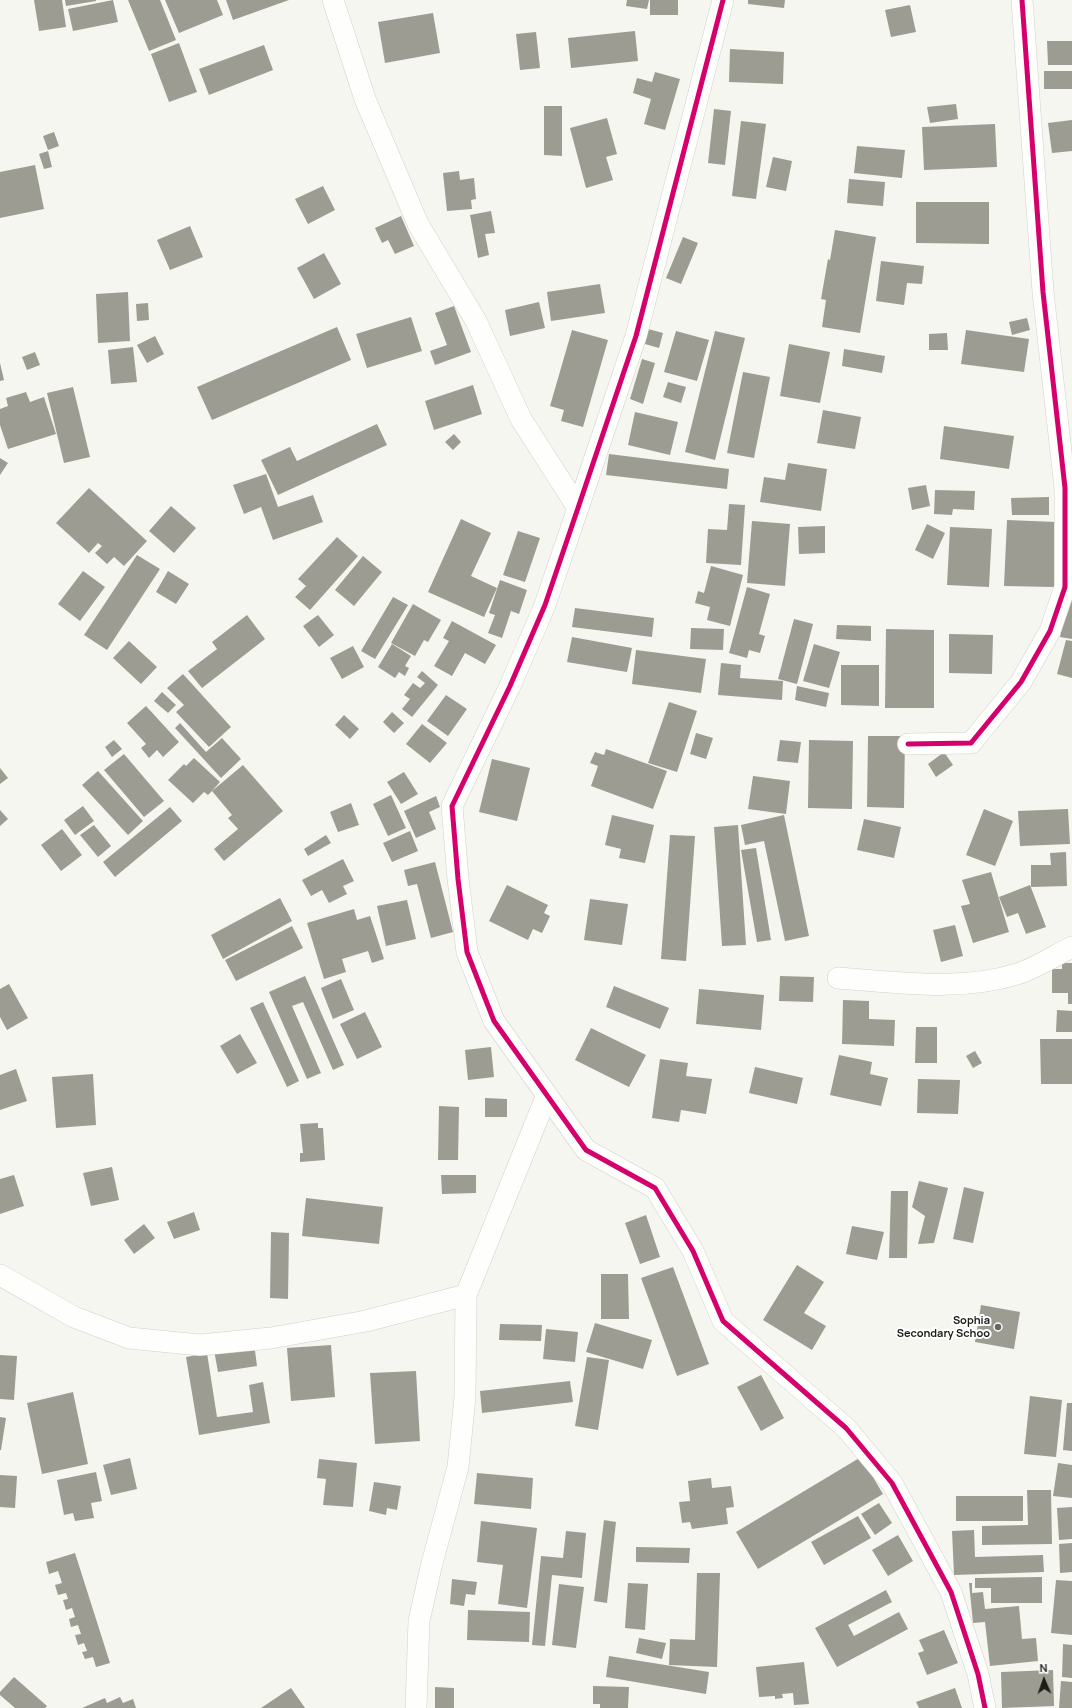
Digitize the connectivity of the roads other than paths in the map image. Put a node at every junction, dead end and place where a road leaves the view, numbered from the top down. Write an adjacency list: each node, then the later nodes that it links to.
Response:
1 (333, 0): 4 (street)
2 (723, 0): 4 (street)
3 (1022, 0): 5 (street)
4 (578, 508): 8 (street)
5 (908, 744)
6 (1072, 947): 7 (street)
7 (838, 978)
8 (547, 1095): 10 (street); 12 (street)
9 (0, 1275): 10 (street)
10 (466, 1295): 11 (street)
11 (416, 1708)
12 (985, 1708)

